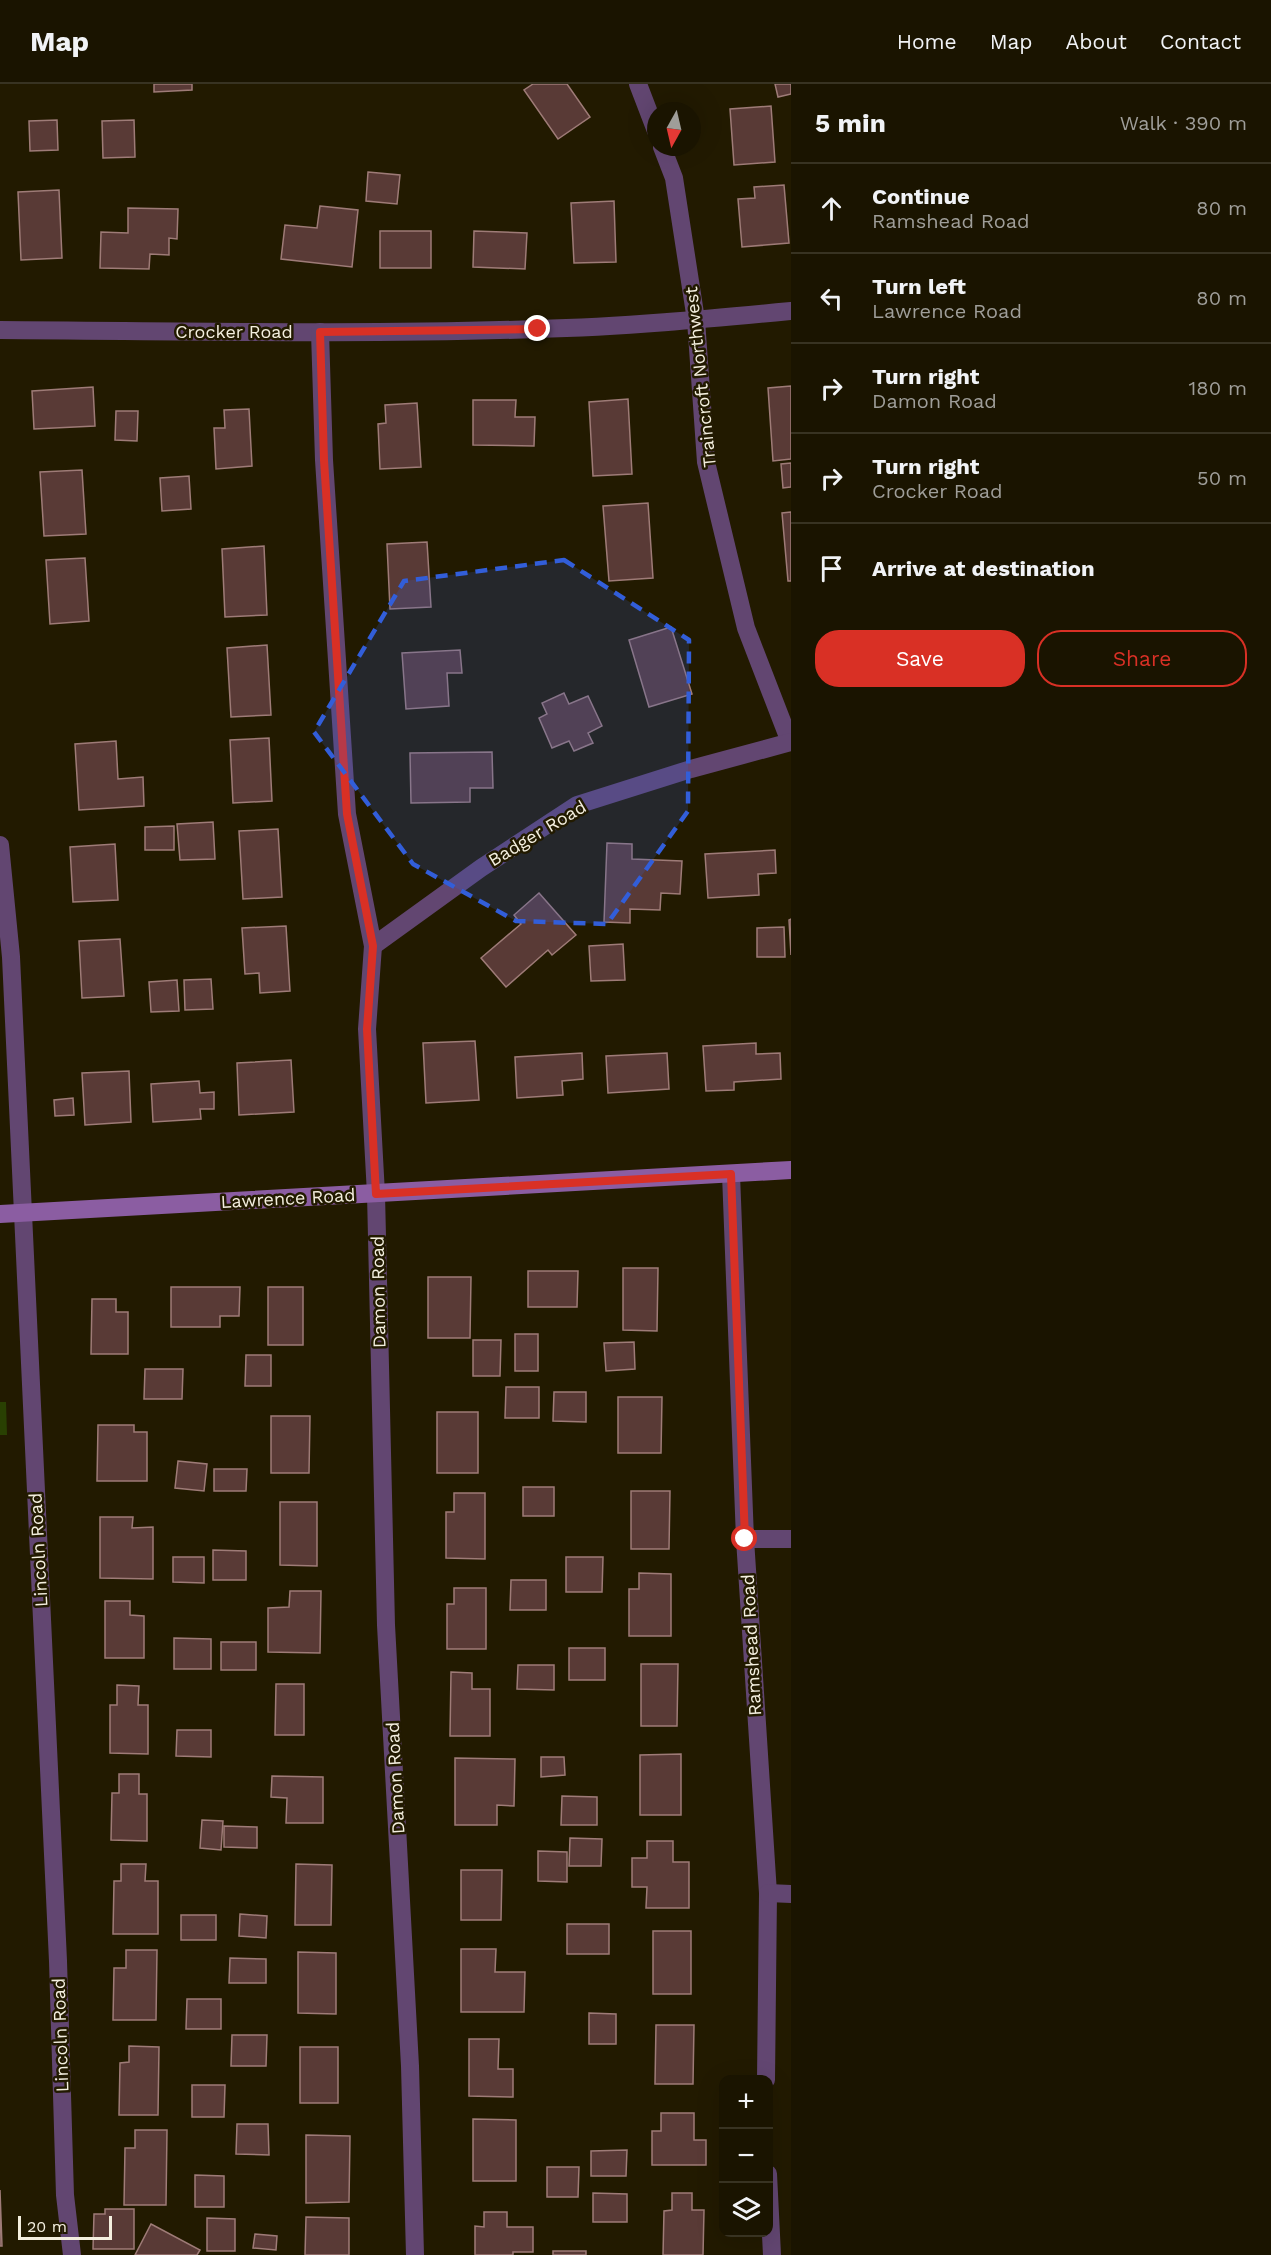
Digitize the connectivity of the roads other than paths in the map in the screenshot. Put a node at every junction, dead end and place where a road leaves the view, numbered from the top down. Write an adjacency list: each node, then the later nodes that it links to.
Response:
1 (638, 84): 2 (street)
2 (647, 108)
3 (665, 156): 5 (street, Traincroft Northwest)
4 (791, 311): 5 (street, Crocker Road)
5 (696, 321): 7 (street, Crocker Road); 8 (street, Traincroft Northwest)
6 (0, 330): 7 (street, Crocker Road)
7 (320, 332): 10 (street, Damon Road)
8 (791, 742): 10 (street, Badger Road)
9 (0, 845): 14 (street, Lincoln Road)
10 (373, 946): 13 (street, Damon Road)
11 (791, 1170): 12 (street, Lawrence Road)
12 (731, 1174): 13 (street, Lawrence Road); 16 (street, Ramshead Road)
13 (376, 1194): 14 (street, Lawrence Road); 23 (street, Damon Road)
14 (22, 1213): 15 (street, Lawrence Road); 22 (street, Lincoln Road)
15 (0, 1214)
16 (745, 1539): 17 (street); 18 (street, Ramshead Road)
17 (791, 1539)
18 (768, 1893): 19 (street); 20 (street, Ramshead Road)
19 (791, 1894)
20 (766, 2075)
21 (768, 2183): 24 (street)
22 (72, 2255)
23 (415, 2255)
24 (772, 2255)

